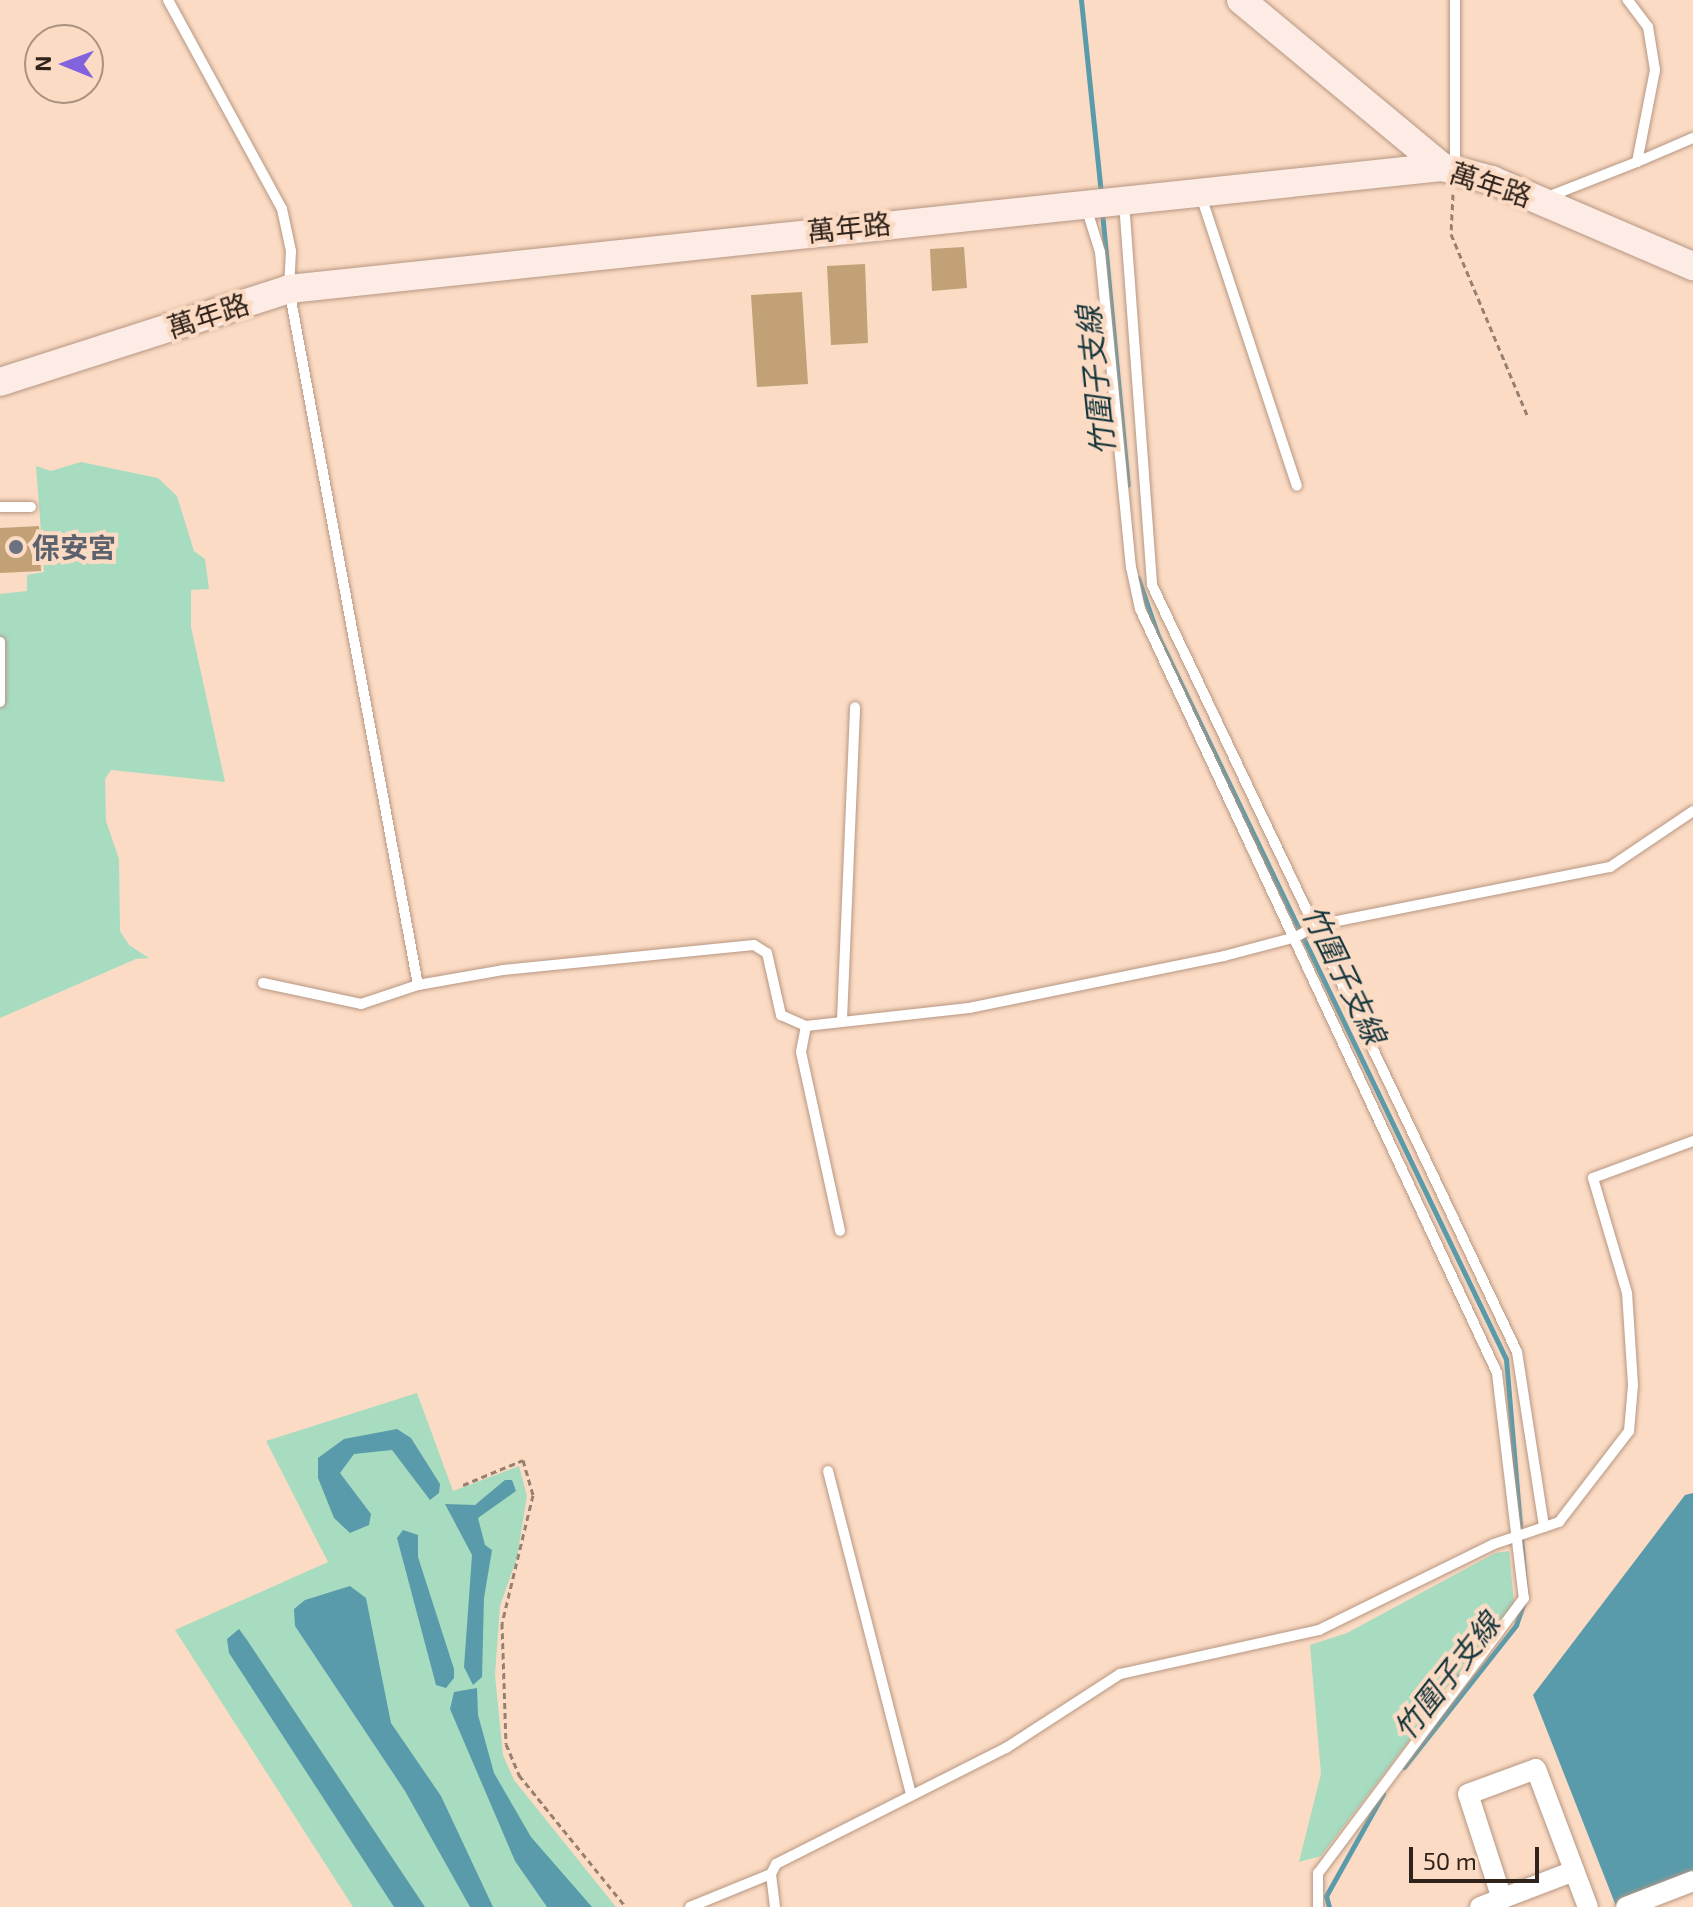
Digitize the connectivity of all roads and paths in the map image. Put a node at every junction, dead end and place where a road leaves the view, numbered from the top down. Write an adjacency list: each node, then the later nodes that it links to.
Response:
1 (168, 0): 13 (lane)
2 (1241, 0): 7 (street)
3 (1455, 0): 7 (lane)
4 (1628, 0): 6 (lane)
5 (1693, 138): 6 (lane)
6 (1637, 162): 10 (lane)
7 (1448, 168): 8 (street, 萬年路); 10 (street, 萬年路); 15 (path)
8 (1199, 190): 9 (street, 萬年路); 16 (lane)
9 (1124, 197): 11 (street, 萬年路); 23 (lane)
10 (1540, 200): 12 (street, 萬年路)
11 (1084, 201): 13 (street, 萬年路); 24 (lane)
12 (1693, 266)
13 (289, 289): 14 (street, 萬年路); 26 (lane)
14 (0, 382)
15 (1527, 415)
16 (1297, 486)
17 (0, 507): 18 (lane)
18 (31, 507)
19 (0, 642): 20 (lane)
20 (0, 702)
21 (855, 707): 27 (lane)
22 (1693, 811): 23 (lane)
23 (1317, 925): 24 (lane); 33 (lane)
24 (1296, 937): 27 (lane); 34 (lane)
25 (263, 983): 26 (lane)
26 (418, 985): 28 (lane)
27 (842, 1020): 28 (lane)
28 (806, 1026): 30 (lane)
29 (1693, 1141): 33 (lane)
30 (840, 1231)
31 (828, 1471): 35 (lane)
32 (463, 1485): 40 (path)
33 (1544, 1527): 34 (lane)
34 (1515, 1537): 35 (lane); 43 (lane)
35 (911, 1795): 37 (lane)
36 (1574, 1871): 39 (street); 39 (street); 45 (street)
37 (771, 1874): 41 (lane); 42 (lane)
38 (1693, 1881): 46 (street)
39 (1502, 1899): 44 (street)
40 (626, 1907)
41 (690, 1907)
42 (775, 1907)
43 (1318, 1907)
44 (1480, 1907)
45 (1588, 1907)
46 (1626, 1907)

